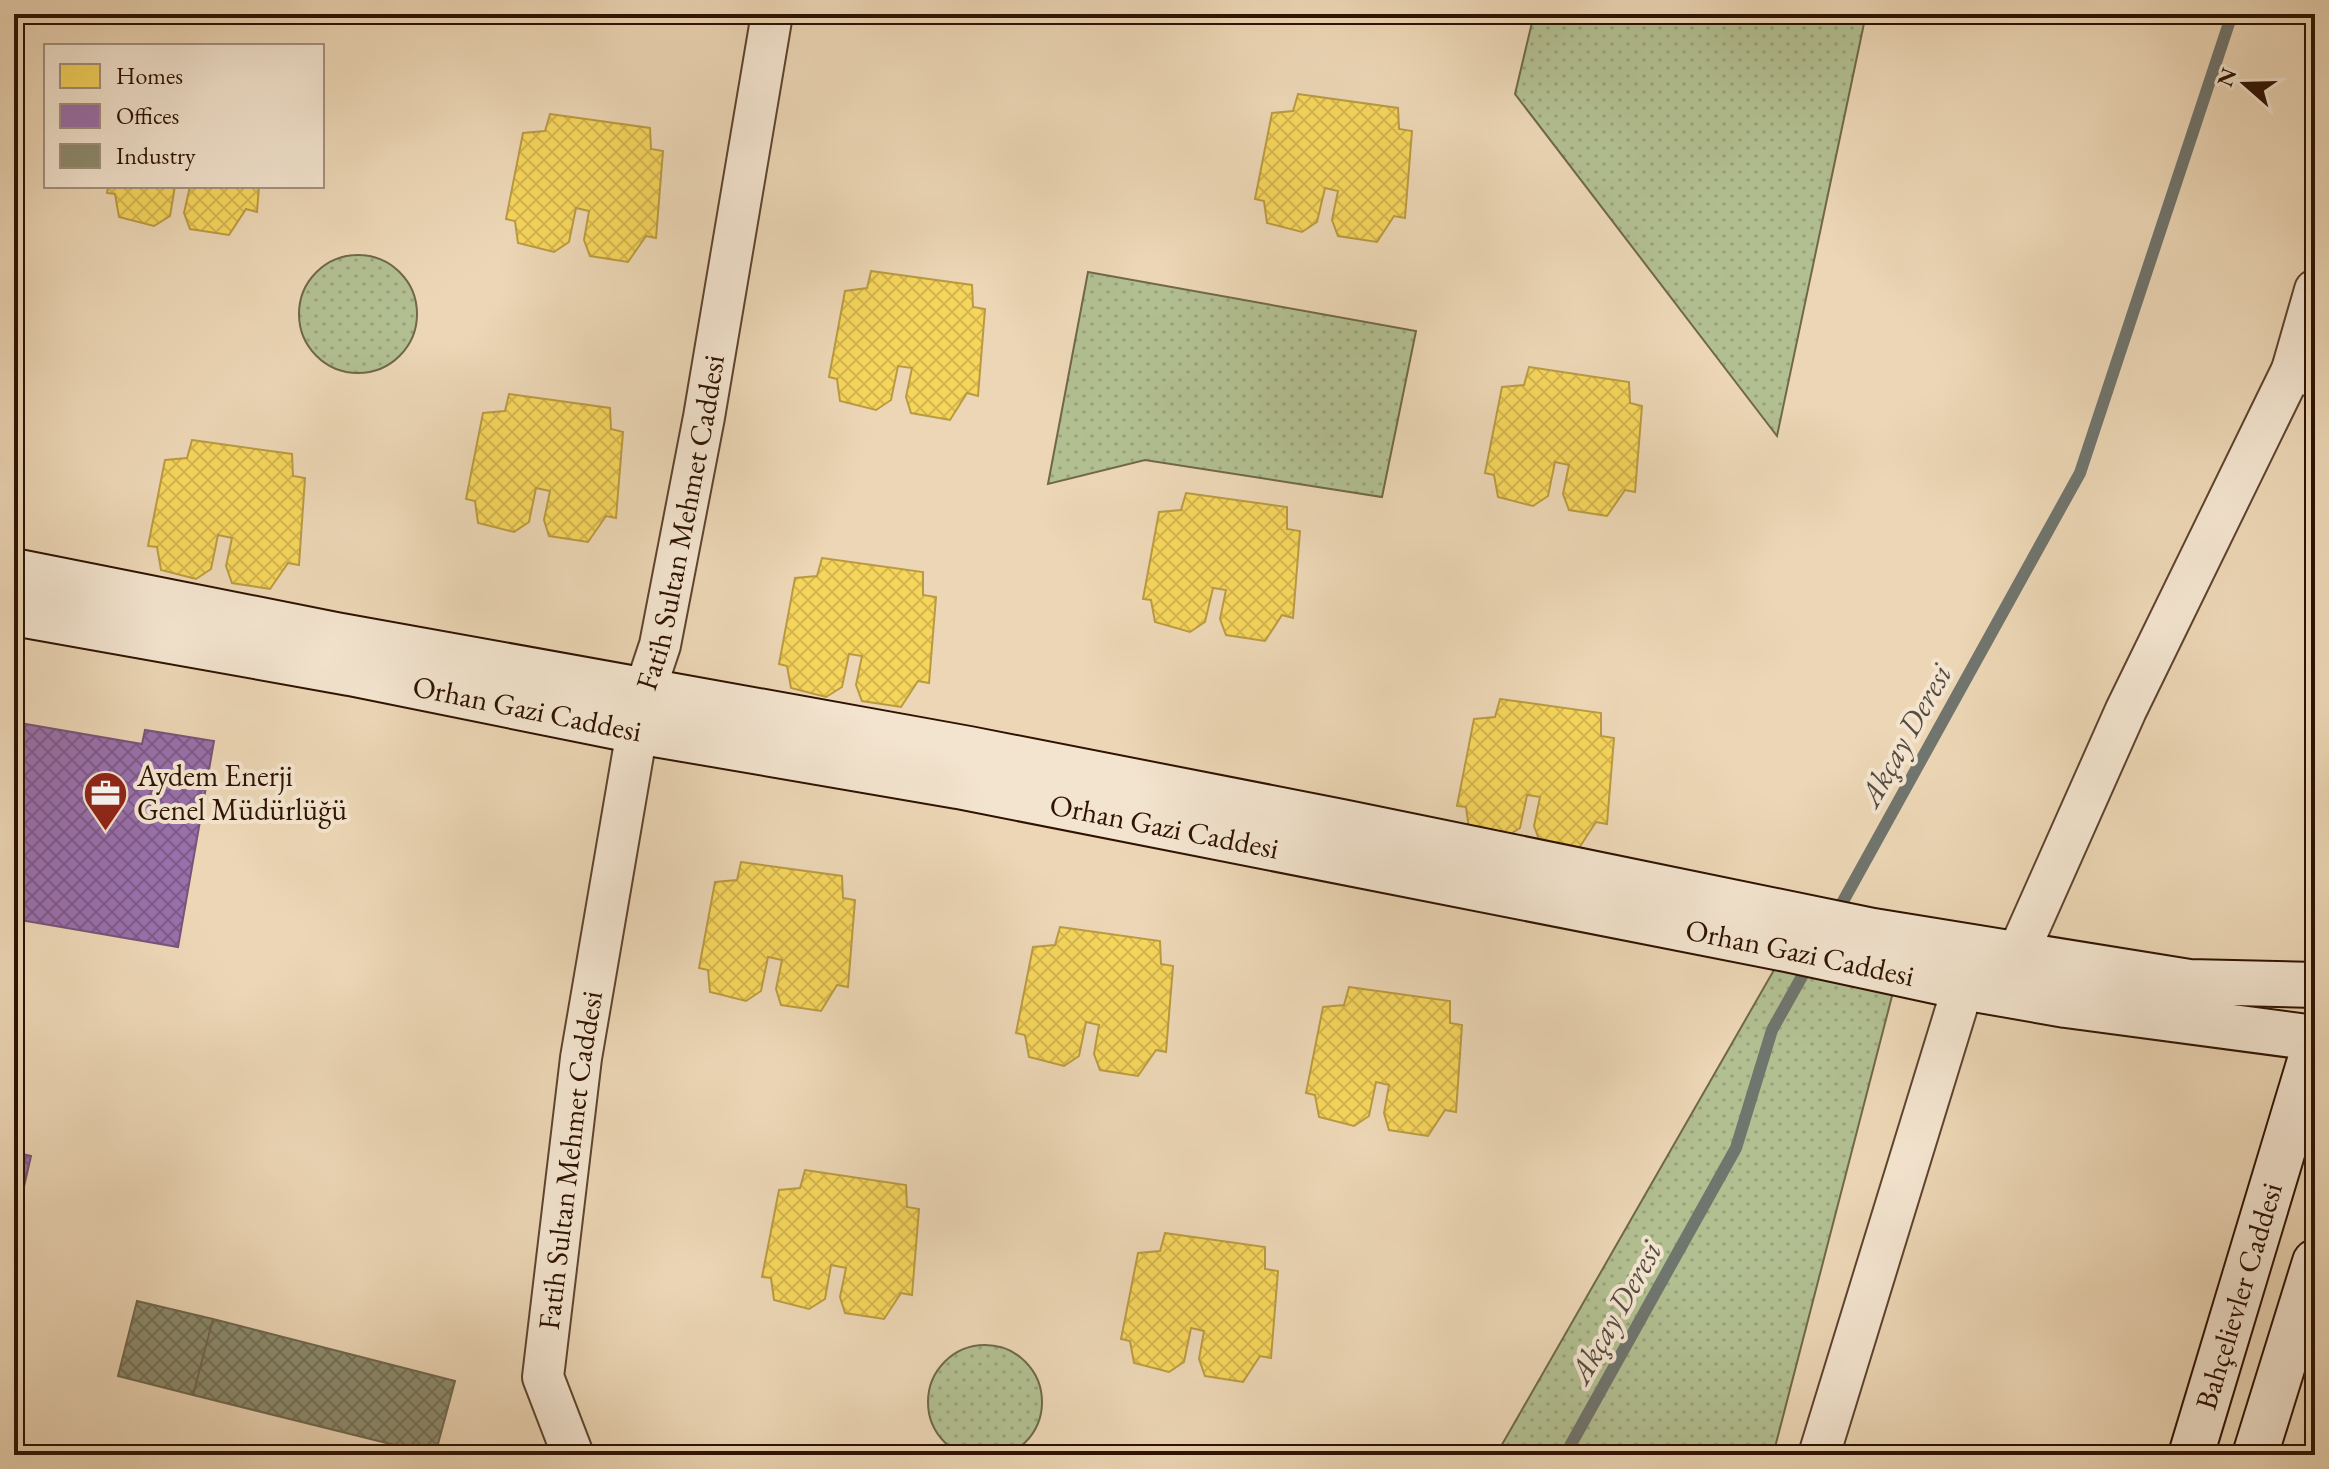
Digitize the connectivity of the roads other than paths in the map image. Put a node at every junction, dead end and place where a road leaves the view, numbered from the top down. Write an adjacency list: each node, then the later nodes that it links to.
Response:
1 (772, 14): 6 (street, Fatih Sultan Mehmet Caddesi)
2 (2315, 290): 3 (street)
3 (2303, 373): 8 (street)
4 (14, 571): 6 (street, Orhan Gazi Caddesi)
5 (14, 613): 6 (street, Orhan Gazi Caddesi)
6 (641, 711): 7 (street, Orhan Gazi Caddesi); 13 (street, Fatih Sultan Mehmet Caddesi)
7 (1850, 945): 8 (street, Orhan Gazi Caddesi); 10 (street, Orhan Gazi Caddesi)
8 (2017, 955): 9 (street, Orhan Gazi Caddesi)
9 (2315, 985)
10 (1963, 987): 11 (street, Orhan Gazi Caddesi); 14 (street)
11 (2315, 1041): 15 (street, Bahçelievler Caddesi)
12 (2315, 1262): 16 (street, Bahçelievler Caddesi)
13 (573, 1455)
14 (1819, 1455)
15 (2191, 1455)
16 (2255, 1455)

